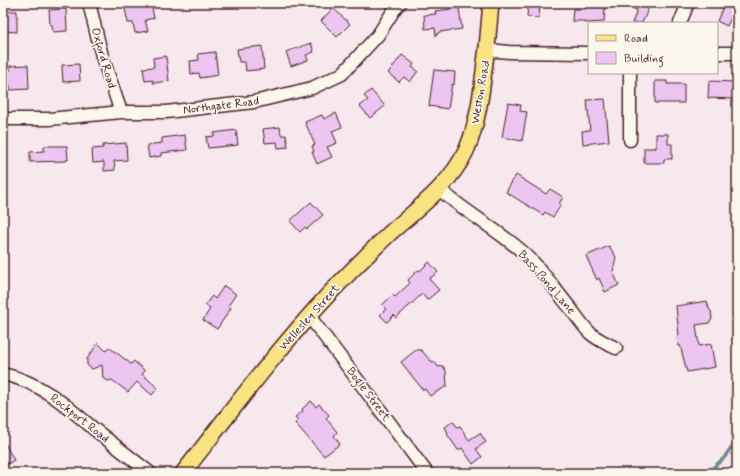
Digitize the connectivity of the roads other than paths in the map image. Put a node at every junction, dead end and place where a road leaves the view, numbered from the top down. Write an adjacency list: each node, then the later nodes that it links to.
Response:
1 (89, 3): 11 (street, Oxford Road)
2 (400, 3): 11 (street, Northgate Road)
3 (491, 3): 6 (main road, Weston Road)
4 (688, 3): 5 (street)
5 (680, 22)
6 (488, 50): 7 (street); 14 (main road, Weston Road)
7 (588, 53)
8 (718, 53): 9 (street)
9 (737, 53)
10 (630, 74): 13 (street)
11 (121, 112): 12 (street, Northgate Road)
12 (3, 119)
13 (630, 140)
14 (450, 175): 15 (main road, Wellesley Street)
15 (438, 188): 16 (main road, Wellesley Street); 17 (street, Bass Pond Lane)
16 (309, 316): 20 (main road, Wellesley Street); 21 (street, Bogle Street)
17 (616, 348)
18 (3, 374): 19 (street, Rockport Road)
19 (150, 473)
20 (183, 473)
21 (427, 473)

